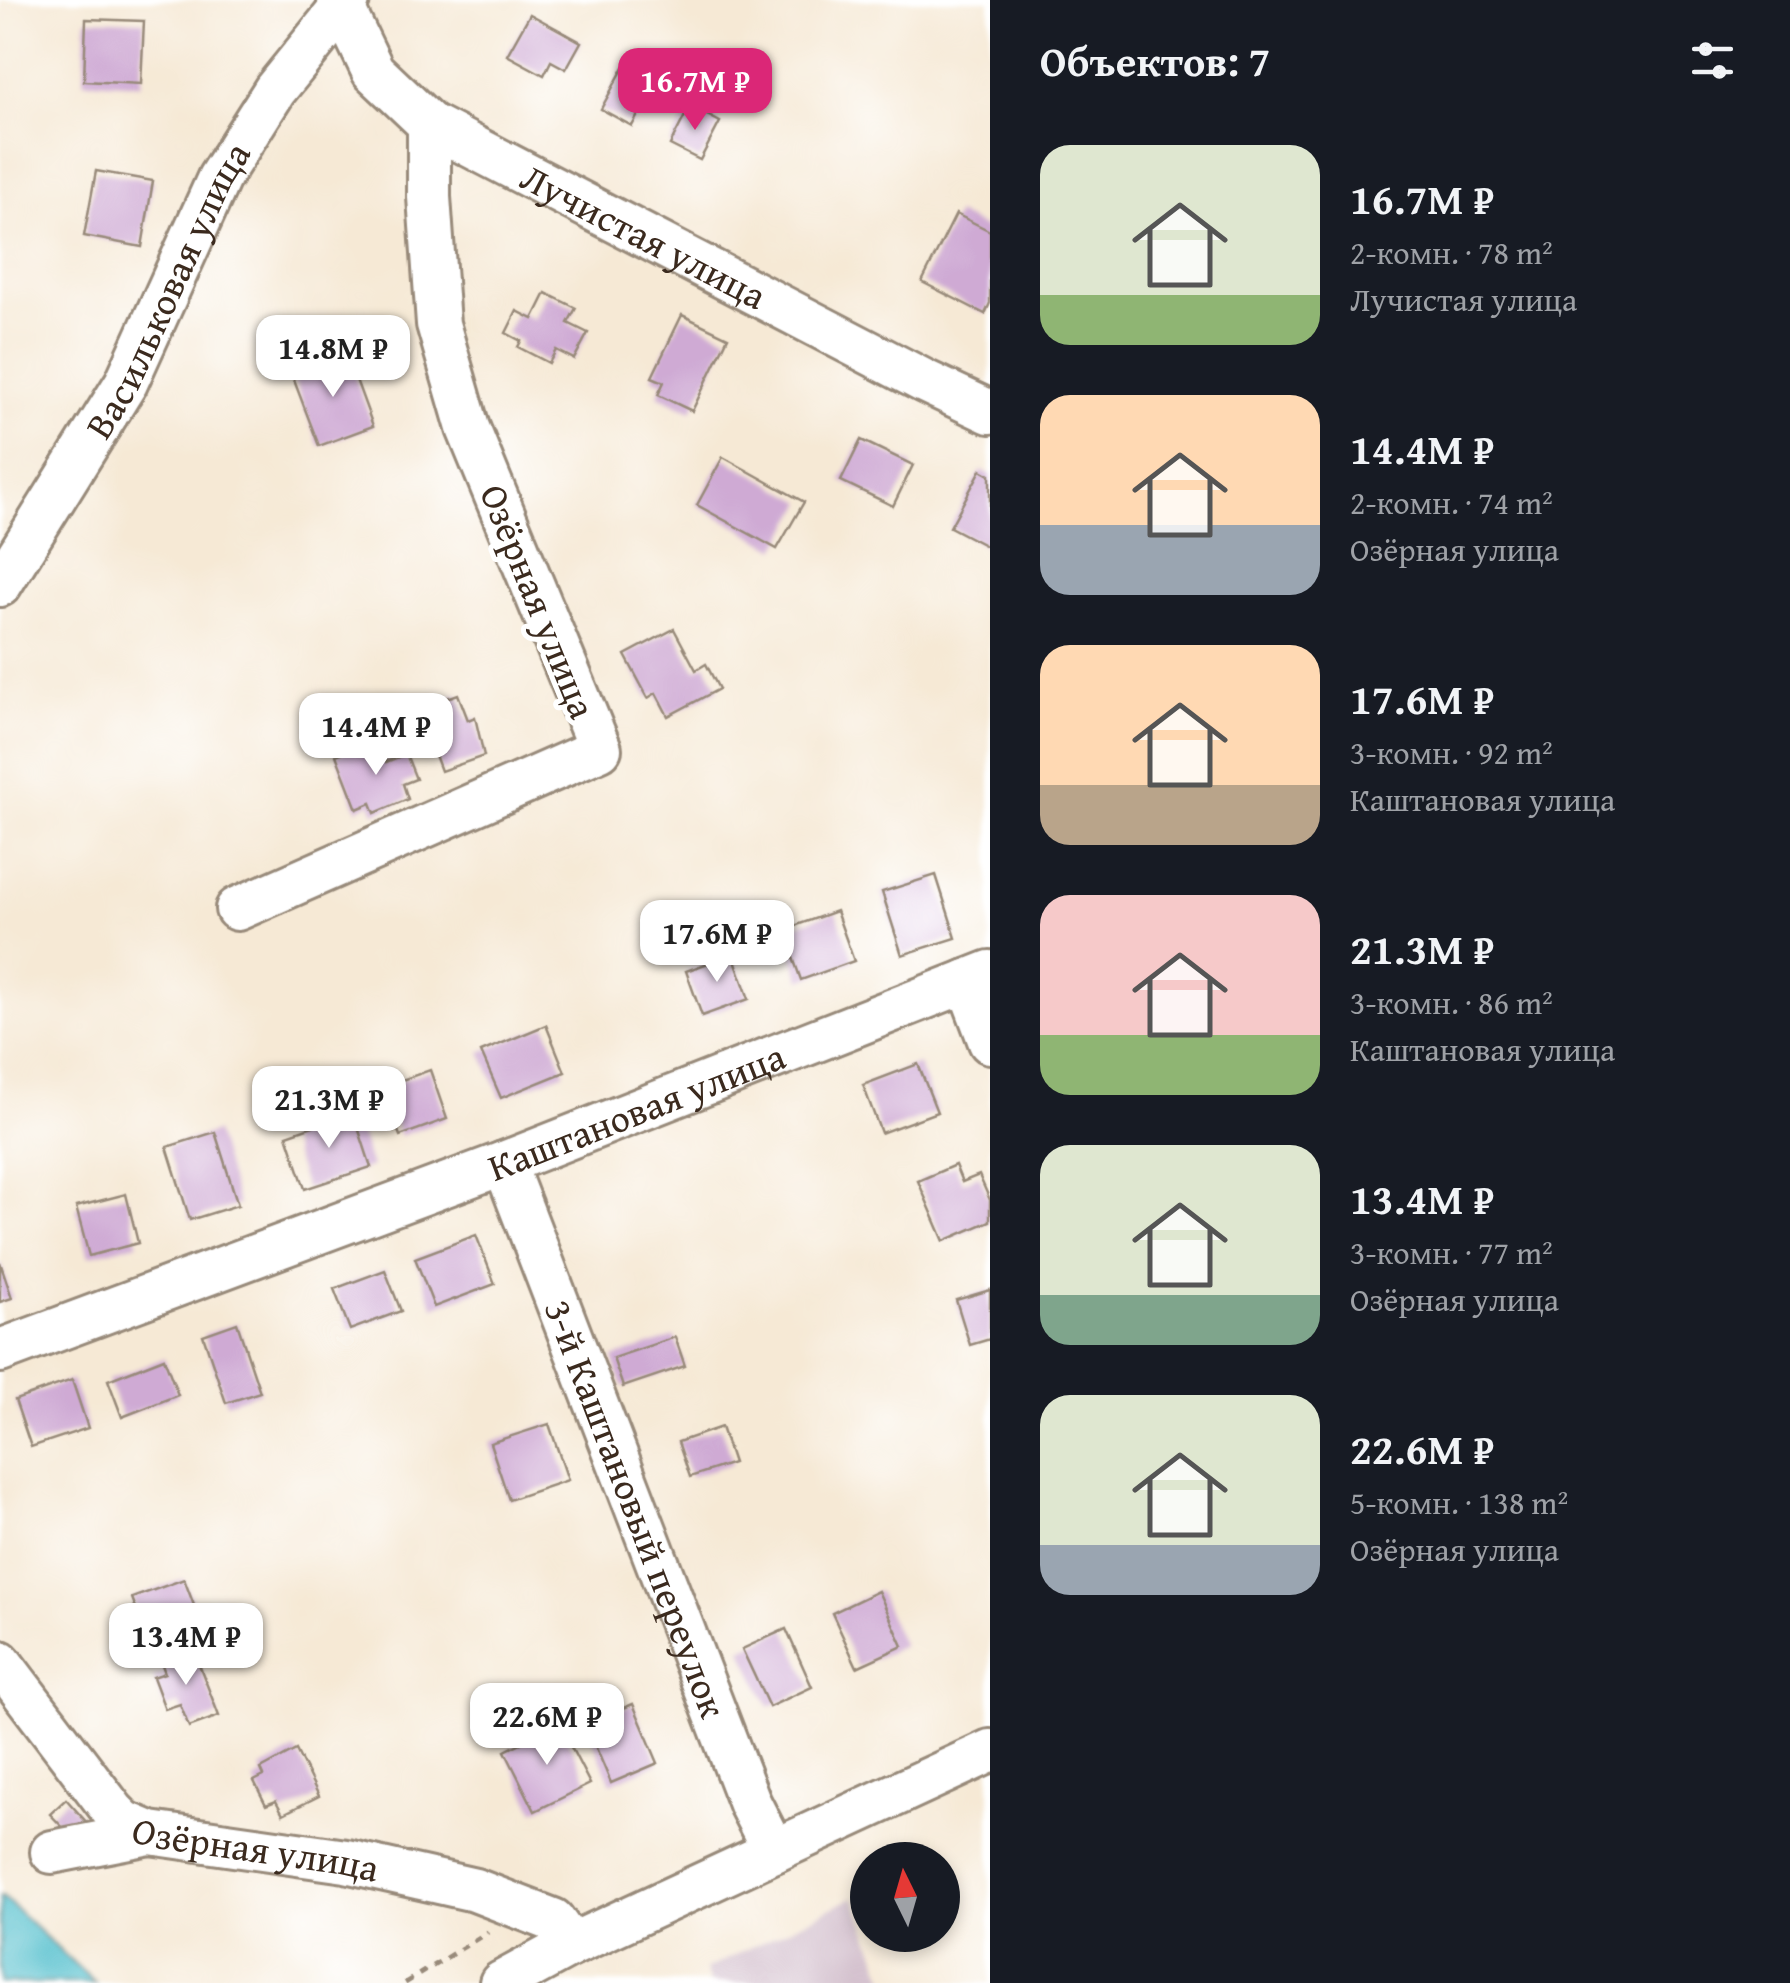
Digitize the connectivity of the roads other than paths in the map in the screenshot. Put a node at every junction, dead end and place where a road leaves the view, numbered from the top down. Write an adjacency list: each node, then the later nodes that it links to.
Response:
1 (343, 2): 2 (street, Лучистая улица); 4 (street, Васильковая улица)
2 (429, 124): 3 (street, Лучистая улица); 5 (street, Озёрная улица)
3 (990, 412)
4 (0, 585)
5 (237, 909)
6 (978, 976): 7 (street); 8 (street, Каштановая улица)
7 (990, 1042)
8 (504, 1163): 9 (street, Каштановая улица); 13 (street, 3-й Каштановый переулок)
9 (0, 1351)
10 (0, 1662): 12 (street, Озёрная улица)
11 (990, 1752): 13 (street)
12 (150, 1833): 14 (street); 15 (street, Озёрная улица)
13 (774, 1851): 15 (street)
14 (52, 1852)
15 (570, 1946): 16 (street)
16 (501, 1983)

